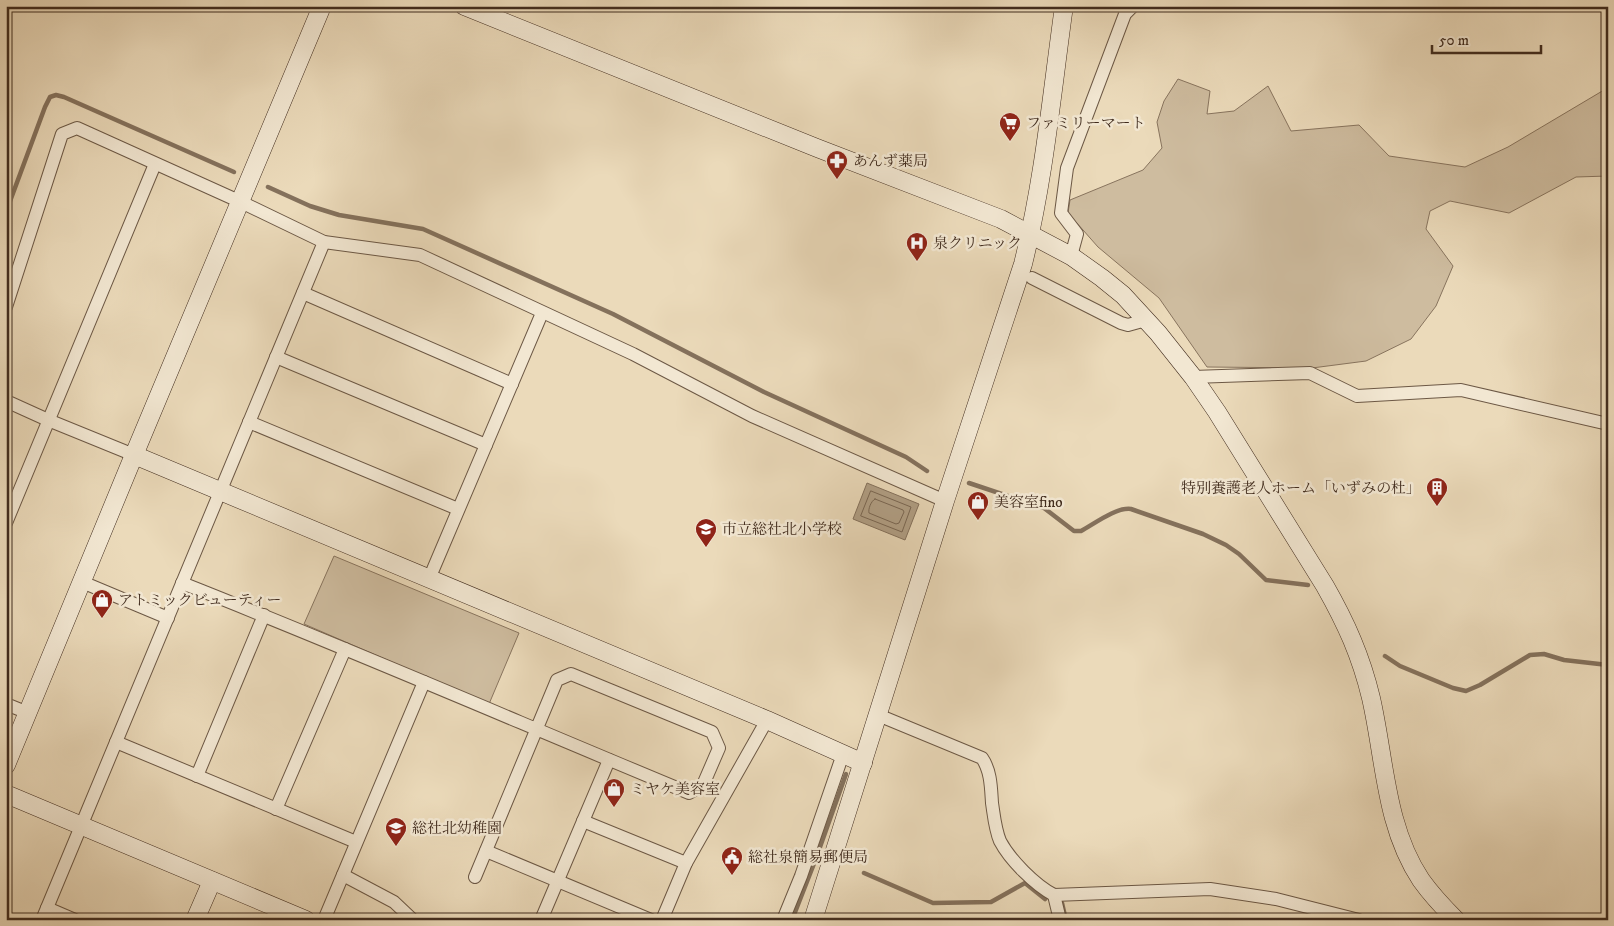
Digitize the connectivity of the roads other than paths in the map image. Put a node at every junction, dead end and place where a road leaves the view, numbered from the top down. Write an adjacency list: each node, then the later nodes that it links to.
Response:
1 (322, 6): 6 (street)
2 (464, 6): 7 (street)
3 (1064, 6): 7 (street)
4 (1133, 6): 9 (street)
5 (155, 164): 6 (street); 12 (street); 19 (street)
6 (241, 202): 8 (street); 23 (street)
7 (1030, 234): 9 (street); 25 (street)
8 (324, 242): 11 (street); 13 (street)
9 (1071, 256): 14 (street)
10 (1032, 278): 14 (street)
11 (303, 293): 15 (street); 17 (street)
12 (6, 307)
13 (542, 313): 17 (street); 25 (street)
14 (1146, 320): 16 (street)
15 (276, 357): 20 (street); 22 (street)
16 (1193, 377): 21 (street); 71 (street)
17 (512, 384): 22 (street)
18 (6, 401): 19 (street)
19 (48, 420): 23 (street); 27 (street)
20 (249, 422): 24 (street); 26 (street)
21 (1608, 424)
22 (486, 445): 26 (street)
23 (134, 455): 24 (street); 29 (street)
24 (220, 491): 28 (street); 30 (street)
25 (945, 501): 37 (street)
26 (458, 509): 28 (street)
27 (6, 523)
28 (430, 579): 38 (street)
29 (82, 582): 32 (street); 36 (street)
30 (182, 583): 31 (street); 32 (street)
31 (264, 615): 33 (street); 45 (street)
32 (168, 618): 40 (street)
33 (345, 649): 34 (street); 47 (street)
34 (424, 682): 39 (street); 50 (street)
35 (6, 704): 36 (street)
36 (28, 713): 44 (street)
37 (878, 715): 43 (street); 57 (street)
38 (767, 720): 41 (street); 52 (street)
39 (537, 730): 42 (street); 42 (street); 51 (street)
40 (116, 742): 45 (street); 49 (street)
41 (843, 754): 43 (street); 67 (street)
42 (609, 760): 48 (street)
43 (863, 763): 68 (street)
44 (6, 765)
45 (197, 776): 47 (street)
46 (6, 794): 49 (street)
47 (276, 809): 50 (street)
48 (583, 821): 52 (street); 56 (street)
49 (82, 825): 55 (street); 58 (street)
50 (356, 842): 53 (street)
51 (486, 851): 54 (street); 56 (street)
52 (686, 863): 66 (street)
53 (343, 875): 62 (street); 63 (street)
54 (475, 877)
55 (212, 881): 60 (street); 61 (street)
56 (557, 881): 64 (street); 65 (street)
57 (1054, 895): 69 (street); 70 (street)
58 (44, 914): 59 (street)
59 (74, 920)
60 (195, 920)
61 (306, 920)
62 (324, 920)
63 (412, 920)
64 (541, 920)
65 (651, 920)
66 (662, 920)
67 (783, 920)
68 (812, 920)
69 (1060, 920)
70 (1359, 920)
71 (1456, 920)

